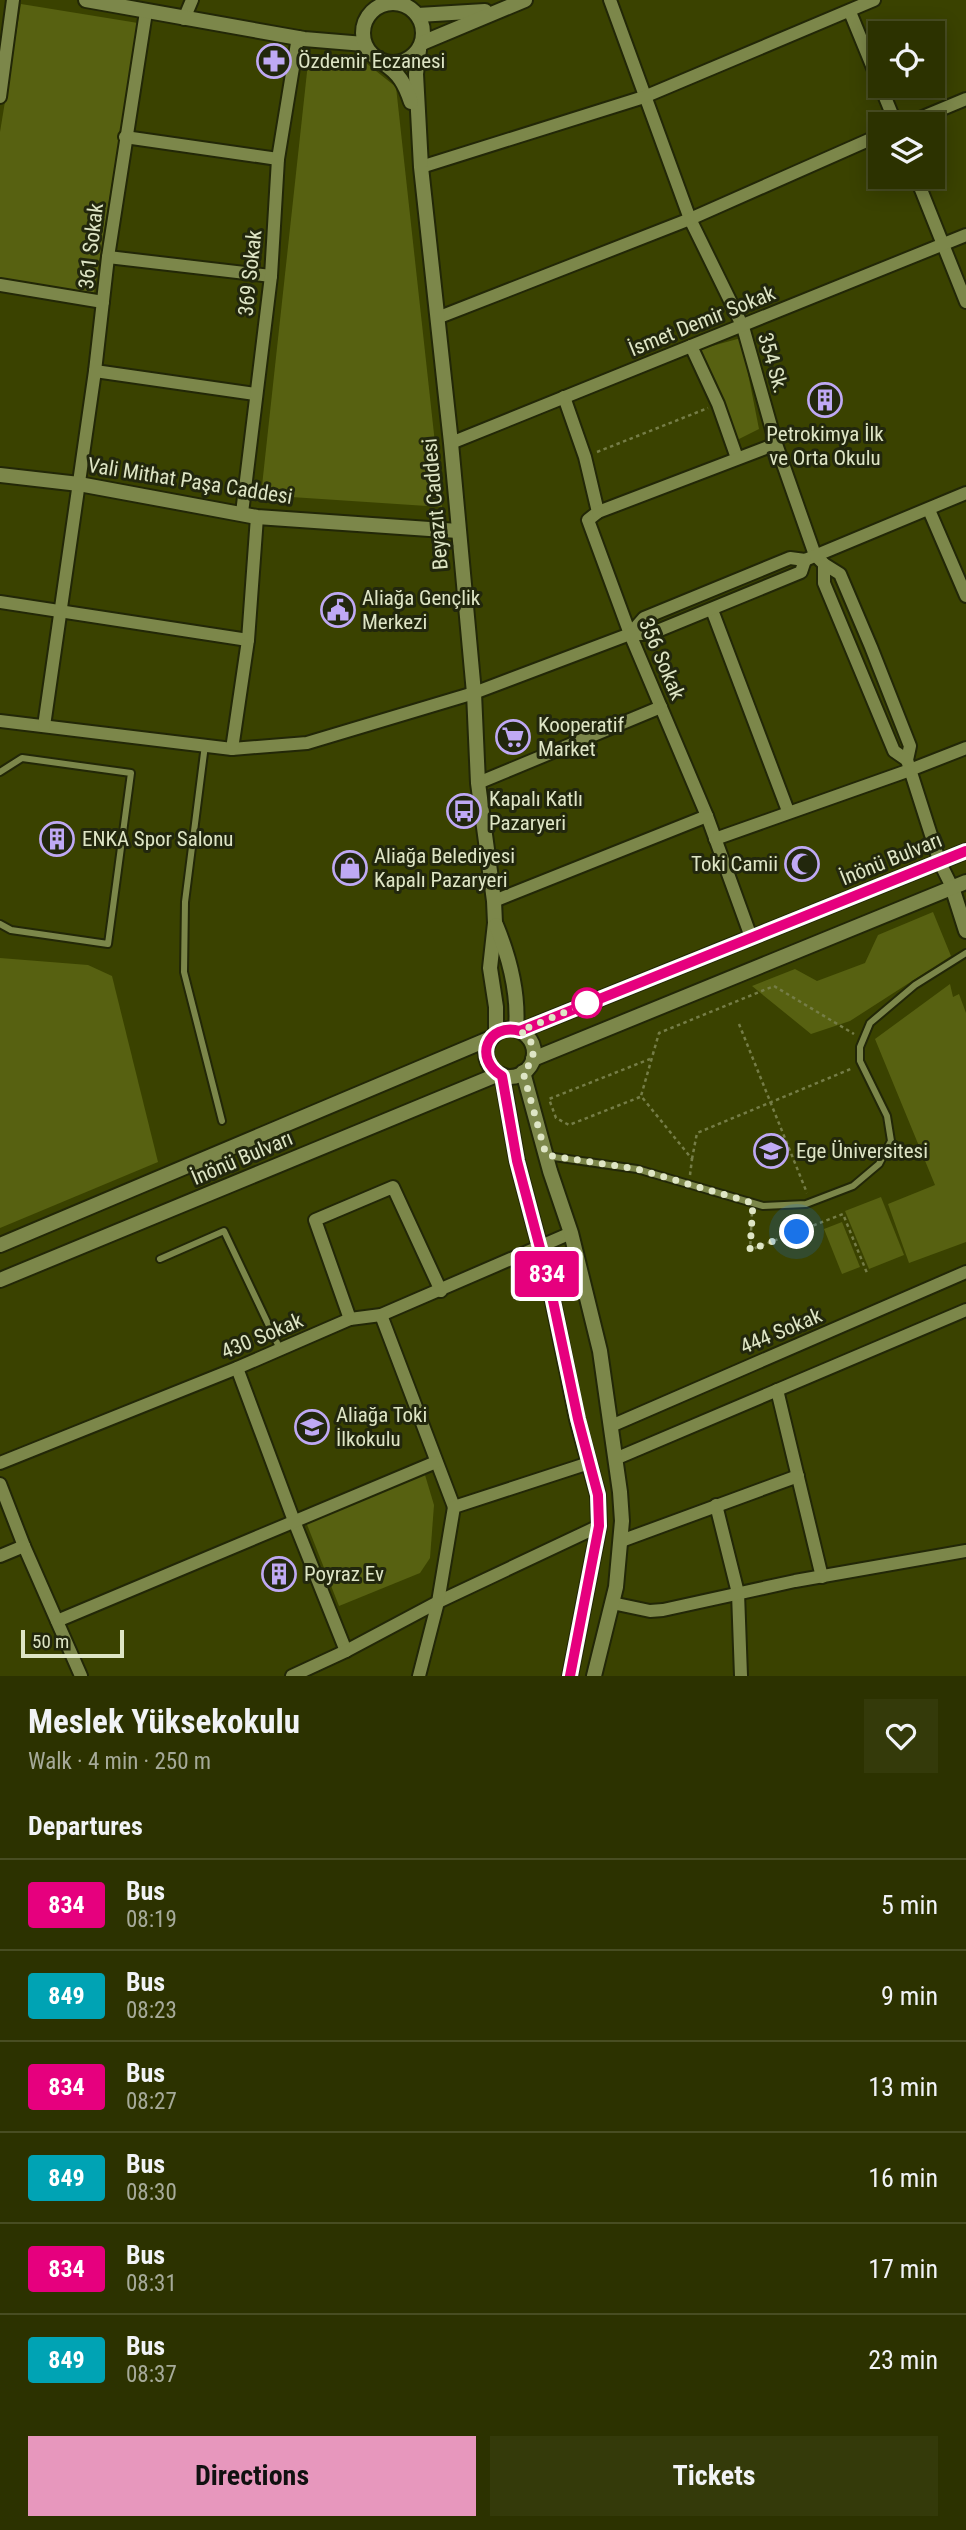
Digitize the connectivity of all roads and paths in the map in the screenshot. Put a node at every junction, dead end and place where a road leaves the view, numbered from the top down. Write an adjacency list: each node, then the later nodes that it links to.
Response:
1 (13, 0): 20 (street)
2 (86, 0): 11 (street)
3 (192, 0): 14 (street)
4 (367, 0): 13 (street)
5 (525, 0): 10 (street)
6 (610, 0): 21 (street, 354 Sk.)
7 (874, 0): 9 (street)
8 (400, 2): 12 (street); 13 (street)
9 (848, 6): 21 (street); 23 (street)
10 (497, 10): 12 (street); 18 (street)
11 (146, 12): 14 (street); 26 (street, 361 Sokak)
12 (418, 15): 18 (street)
13 (367, 17): 17 (street)
14 (184, 19): 15 (street)
15 (275, 32): 16 (street); 17 (street)
16 (298, 37): 17 (street); 28 (street, 369 Sokak)
17 (363, 39): 19 (street)
18 (421, 47): 19 (street); 25 (street)
19 (378, 60): 25 (street)
20 (0, 96)
21 (644, 97): 29 (street); 31 (street, 354 Sk.)
22 (966, 99): 24 (street)
23 (890, 112)
24 (935, 112)
25 (417, 123): 29 (street, Beyazıt Caddesi)
26 (125, 137): 28 (street); 34 (street, 361 Sokak)
27 (868, 140): 31 (street)
28 (278, 159): 35 (street, 369 Sokak)
29 (421, 167): 39 (street, Beyazıt Caddesi)
30 (921, 189): 33 (street)
31 (690, 219): 39 (street); 40 (street, 354 Sk.)
32 (966, 235): 33 (street, İsmet Demir Sokak)
33 (942, 244): 38 (street); 40 (street, İsmet Demir Sokak)
34 (108, 257): 35 (street); 37 (street, 361 Sokak)
35 (271, 276): 43 (street, 369 Sokak)
36 (0, 285): 37 (street)
37 (103, 302): 42 (street, 361 Sokak)
38 (966, 302)
39 (438, 318): 46 (street, Beyazıt Caddesi)
40 (743, 327): 41 (street, İsmet Demir Sokak); 47 (street, 354 Sk.)
41 (691, 346): 44 (street, İsmet Demir Sokak); 45 (street)
42 (95, 372): 43 (street); 51 (street, 361 Sokak)
43 (255, 394): 55 (street, 369 Sokak)
44 (564, 397): 46 (street, İsmet Demir Sokak); 48 (street, 356 Sokak)
45 (718, 404): 48 (path); 49 (street)
46 (451, 443): 56 (street, Beyazıt Caddesi)
47 (776, 444): 49 (street); 57 (street, 354 Sk.)
48 (585, 457): 54 (street, 356 Sokak)
49 (737, 458): 54 (street)
50 (0, 475): 51 (street, Vali Mithat Paşa Caddesi)
51 (79, 485): 55 (street, Vali Mithat Paşa Caddesi); 61 (street)
52 (966, 493): 53 (street)
53 (929, 510): 57 (street); 58 (street)
54 (598, 512): 62 (street, 356 Sokak)
55 (250, 515): 56 (street, Vali Mithat Paşa Caddesi); 63 (street, 369 Sokak)
56 (458, 531): 64 (street, Beyazıt Caddesi)
57 (814, 560): 60 (street); 62 (street); 71 (street, 354 Sk.); 71 (street, 354 Sk.)
58 (966, 596)
59 (0, 602): 61 (street)
60 (712, 610): 62 (street); 74 (street)
61 (60, 612): 63 (street); 67 (street)
62 (630, 634): 64 (street); 65 (street, 356 Sokak)
63 (248, 640): 69 (street, 369 Sokak)
64 (474, 693): 69 (street); 73 (street, Beyazıt Caddesi)
65 (661, 707): 73 (street); 75 (street, 356 Sokak)
66 (0, 721): 67 (street)
67 (44, 726): 68 (street)
68 (205, 745): 69 (street); 97 (lane)
69 (232, 748)
70 (966, 748): 71 (street)
71 (908, 765): 74 (street); 78 (street, 354 Sk.)
72 (0, 772): 82 (lane)
73 (478, 783): 80 (street, Beyazıt Caddesi)
74 (788, 811): 76 (street)
75 (707, 816): 76 (street, 356 Sokak); 80 (street)
76 (715, 839): 84 (street, 356 Sokak)
77 (966, 851): 78 (street, İnönü Bulvarı)
78 (940, 863): 79 (street, 354 Sk.); 84 (street, İnönü Bulvarı)
79 (959, 885): 83 (street); 90 (street)
80 (494, 901): 81 (street, Beyazıt Caddesi)
81 (495, 923): 87 (street, Beyazıt Caddesi); 88 (street, Beyazıt Caddesi)
82 (0, 924)
83 (966, 931)
84 (751, 937): 87 (street, İnönü Bulvarı)
85 (966, 953): 89 (lane)
86 (739, 1024): 96 (path)
87 (518, 1030): 88 (street); 90 (street)
88 (493, 1035): 94 (street); 104 (street, İnönü Bulvarı)
89 (863, 1040): 91 (path); 92 (lane)
90 (533, 1059): 93 (street)
91 (650, 1059): 95 (path); 95 (path)
92 (861, 1064): 96 (path); 101 (lane)
93 (523, 1072): 94 (street); 98 (street)
94 (500, 1075): 105 (street); 109 (street, İnönü Bulvarı)
95 (640, 1097): 99 (path)
96 (770, 1102): 99 (path); 101 (path)
97 (222, 1121)
98 (546, 1155): 100 (lane); 103 (street)
99 (692, 1159): 100 (path)
100 (689, 1184): 102 (lane)
101 (811, 1202): 102 (lane)
102 (753, 1203): 108 (path)
103 (571, 1233): 105 (street, 430 Sokak); 117 (street)
104 (0, 1245)
105 (538, 1245): 110 (street, 430 Sokak); 121 (street)
106 (160, 1259): 114 (lane)
107 (966, 1272): 117 (street, 444 Sokak)
108 (867, 1273)
109 (0, 1280)
110 (441, 1291): 112 (street, 430 Sokak); 113 (street)
111 (966, 1310): 116 (street)
112 (381, 1315): 113 (street, 430 Sokak); 119 (street)
113 (349, 1319): 114 (street, 430 Sokak)
114 (280, 1349): 115 (street, 430 Sokak)
115 (237, 1368): 120 (street, 430 Sokak); 126 (street)
116 (777, 1390): 118 (street); 122 (street)
117 (611, 1426): 118 (street)
118 (615, 1459): 128 (street)
119 (436, 1462): 125 (street); 126 (street)
120 (0, 1463)
121 (589, 1463): 125 (street); 127 (street)
122 (798, 1476): 124 (street); 132 (street)
123 (0, 1484): 129 (street)
124 (716, 1505): 128 (street); 133 (street)
125 (454, 1507): 134 (street)
126 (294, 1521): 136 (street); 137 (street)
127 (599, 1526): 134 (street); 141 (street)
128 (621, 1541): 135 (street)
129 (24, 1546): 131 (street); 136 (street)
130 (966, 1551): 132 (street)
131 (0, 1556)
132 (822, 1577): 133 (street)
133 (738, 1593): 135 (street); 143 (street)
134 (439, 1602): 137 (street); 140 (street)
135 (612, 1603): 142 (street)
136 (57, 1621): 138 (street)
137 (346, 1651): 139 (street)
138 (81, 1676)
139 (292, 1676)
140 (419, 1676)
141 (569, 1676)
142 (594, 1676)
143 (741, 1676)

